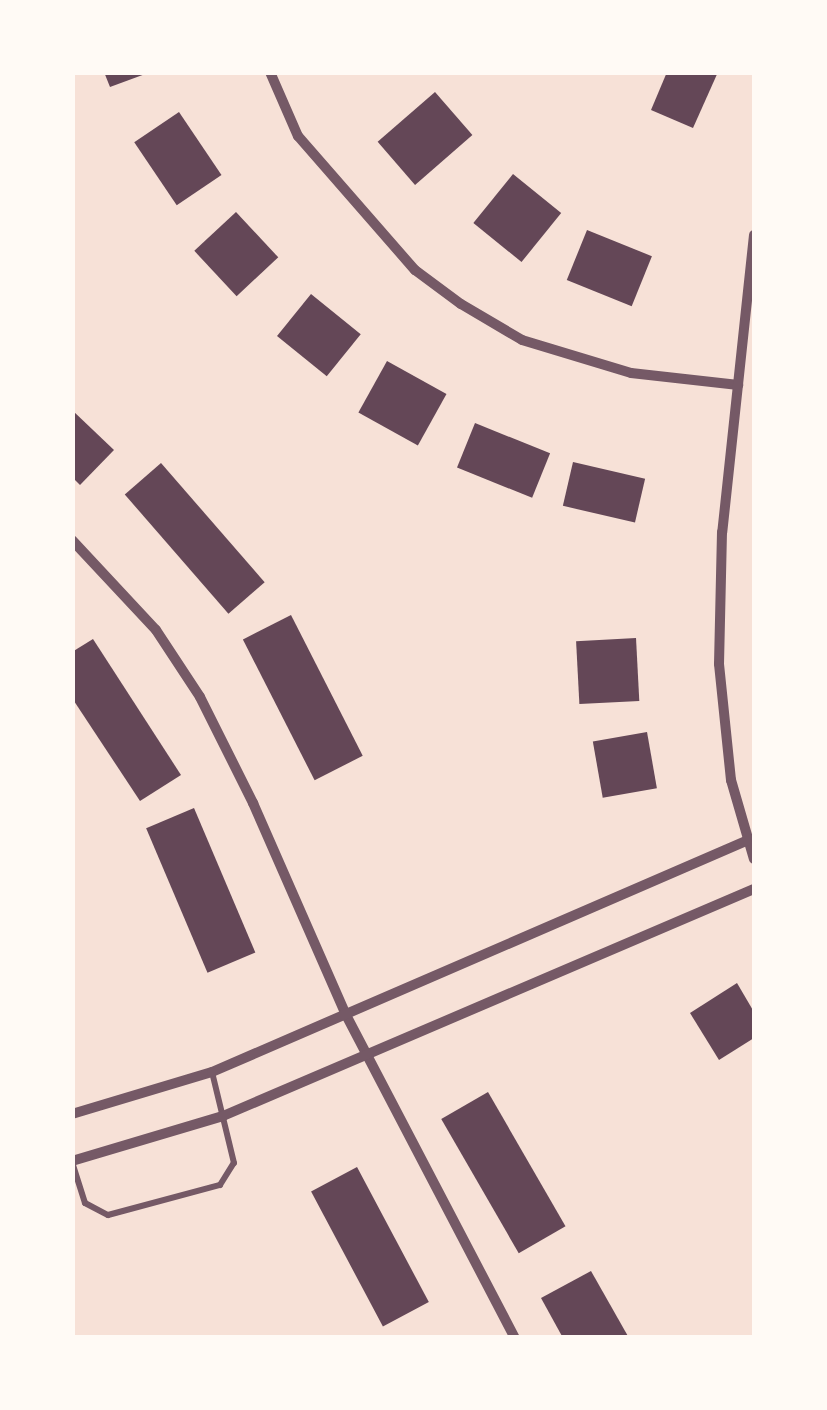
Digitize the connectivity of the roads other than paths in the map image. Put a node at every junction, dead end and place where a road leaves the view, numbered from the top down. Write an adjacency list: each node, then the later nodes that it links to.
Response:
1 (270, 72): 3 (street)
2 (754, 235): 3 (street)
3 (738, 385): 5 (street)
4 (72, 540): 8 (street)
5 (746, 842): 6 (street); 8 (street)
6 (754, 859)
7 (754, 889): 9 (street)
8 (345, 1013): 9 (street); 10 (street)
9 (366, 1055): 12 (street); 14 (street)
10 (212, 1072): 11 (street); 12 (lane)
11 (72, 1114)
12 (223, 1116): 13 (street); 13 (lane)
13 (72, 1161)
14 (514, 1338)

